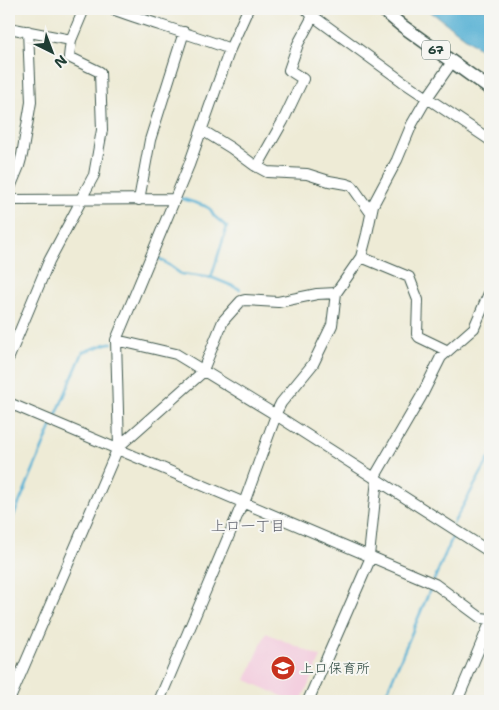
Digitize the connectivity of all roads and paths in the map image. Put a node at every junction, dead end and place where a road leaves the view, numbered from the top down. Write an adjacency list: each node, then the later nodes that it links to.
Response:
1 (84, 9): 9 (street)
2 (112, 9): 8 (street)
3 (248, 9): 10 (street)
4 (382, 9): 11 (main road, 67)
5 (309, 12): 13 (street); 16 (street)
6 (9, 28): 7 (street)
7 (28, 31): 9 (street); 17 (street)
8 (184, 32): 10 (street); 21 (street)
9 (71, 40): 18 (street)
10 (230, 49): 14 (street)
11 (452, 62): 12 (main road, 67); 13 (street)
12 (490, 89)
13 (427, 98): 15 (street); 22 (street)
14 (202, 130): 16 (street); 19 (street)
15 (490, 140)
16 (257, 167): 22 (street)
17 (9, 190)
18 (81, 199): 20 (street); 21 (street); 28 (street)
19 (175, 199): 21 (street); 26 (street)
20 (9, 200)
21 (139, 200)
22 (371, 213): 23 (street)
23 (360, 258): 25 (street); 27 (street)
24 (490, 292): 27 (street)
25 (336, 293): 29 (street); 31 (street)
26 (116, 340): 29 (street); 32 (street)
27 (448, 351): 33 (street)
28 (9, 357)
29 (203, 370): 31 (street); 32 (street)
30 (9, 403): 32 (street)
31 (276, 415): 33 (street); 34 (street)
32 (117, 449): 34 (street); 39 (street)
33 (375, 478): 35 (street); 36 (street)
34 (243, 503): 36 (street); 40 (street)
35 (490, 552)
36 (370, 556): 37 (street); 41 (street)
37 (490, 619)
38 (490, 623): 42 (street)
39 (9, 701)
40 (159, 701)
41 (308, 701)
42 (458, 701)

